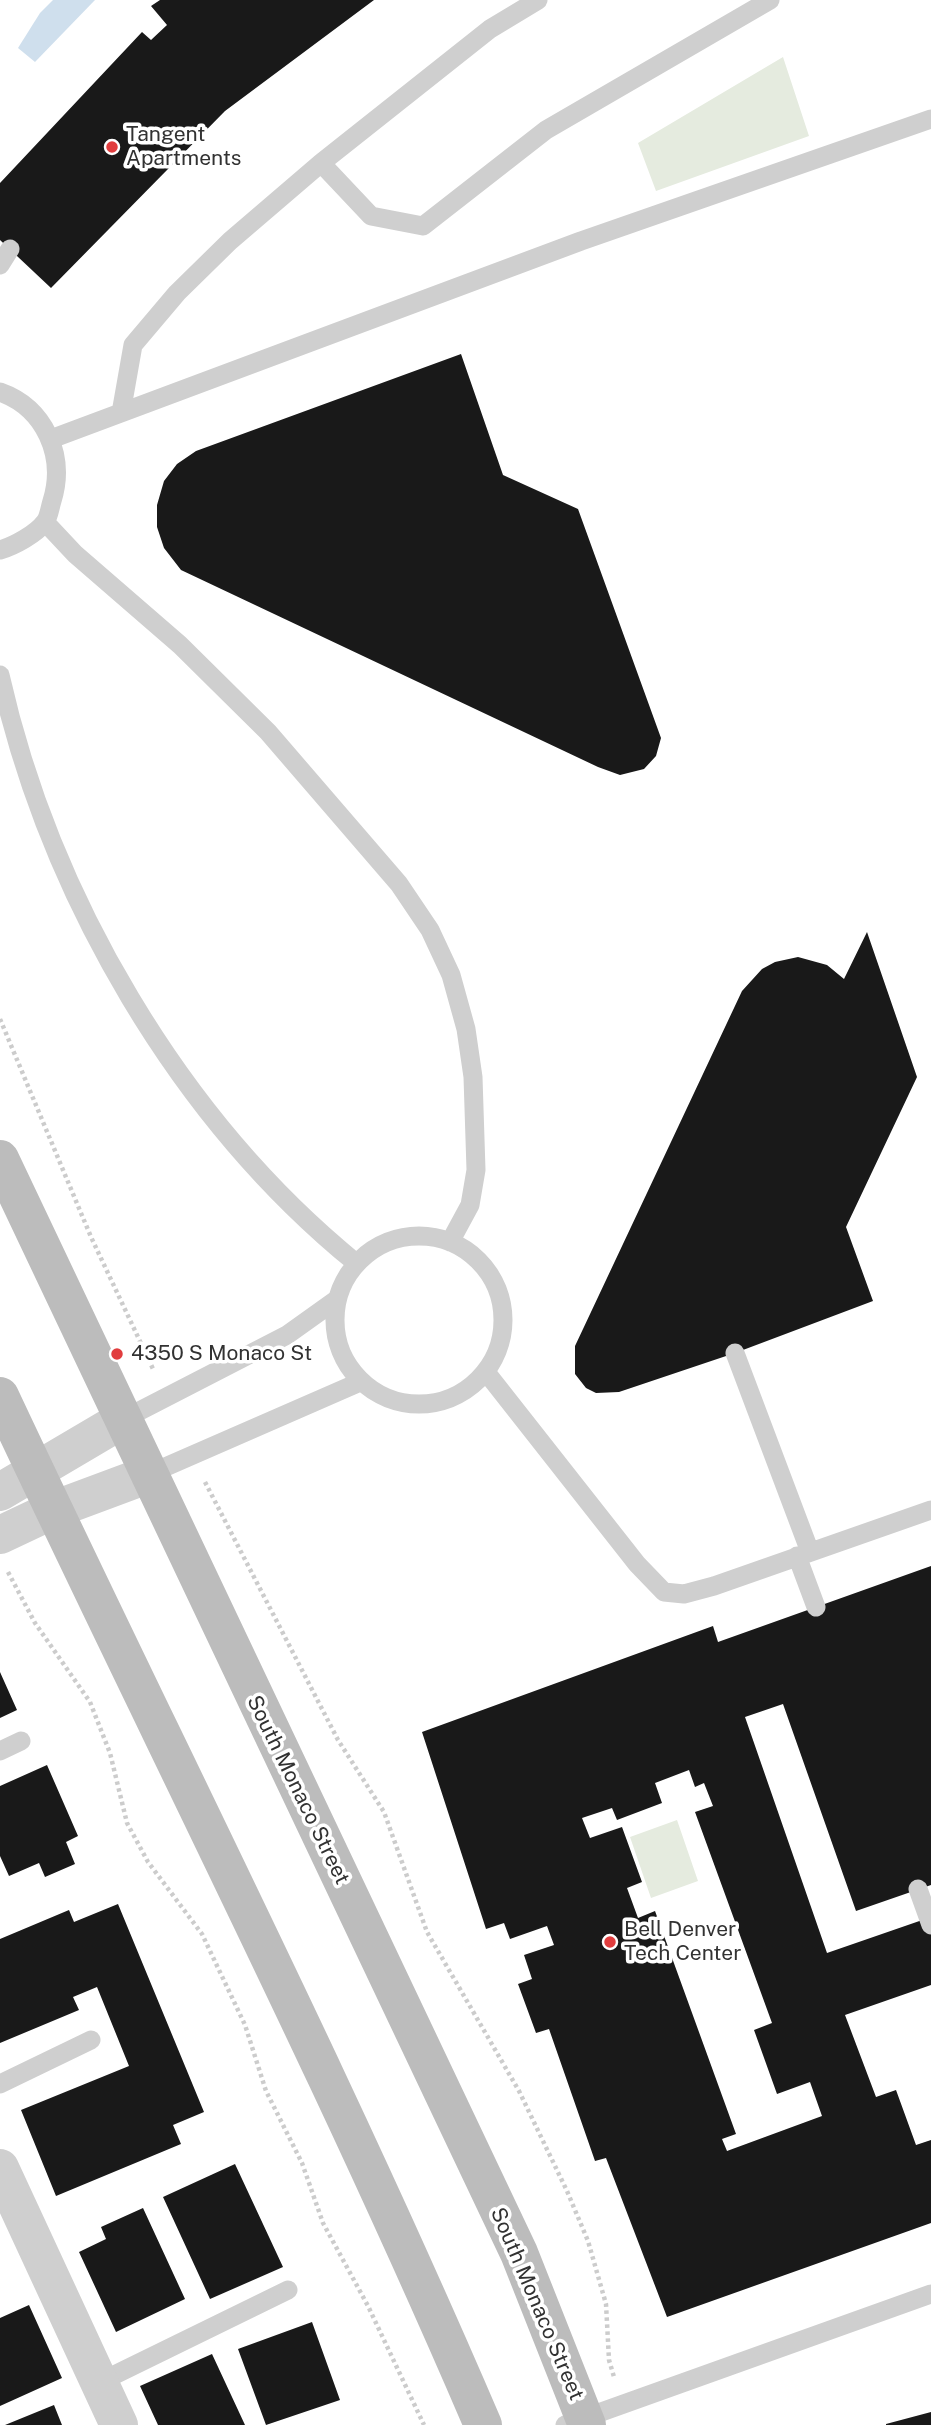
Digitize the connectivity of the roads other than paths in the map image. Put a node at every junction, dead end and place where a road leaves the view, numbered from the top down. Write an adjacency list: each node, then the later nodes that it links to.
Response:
1 (538, 0): 4 (lane)
2 (770, 0): 4 (lane)
3 (931, 119): 6 (lane)
4 (321, 163): 6 (lane)
5 (0, 392): 7 (lane)
6 (121, 413): 7 (lane)
7 (51, 439): 8 (lane)
8 (45, 522): 9 (lane); 12 (lane)
9 (0, 550)
10 (0, 675): 13 (lane)
11 (0, 1159): 19 (main road, South Monaco Street)
12 (450, 1242): 13 (lane); 16 (lane)
13 (356, 1263): 14 (lane)
14 (336, 1300): 17 (lane); 19 (lane)
15 (735, 1353): 26 (lane)
16 (486, 1372): 17 (lane); 26 (lane)
17 (360, 1382): 21 (lane)
18 (0, 1396): 20 (main road)
19 (122, 1420): 20 (street); 21 (main road, South Monaco Street)
20 (36, 1472): 22 (street); 23 (main road)
21 (147, 1475): 23 (street); 38 (main road, South Monaco Street)
22 (0, 1492)
23 (53, 1510): 25 (street); 40 (main road)
24 (931, 1510): 26 (lane)
25 (3, 1551)
26 (804, 1554): 27 (lane)
27 (816, 1607)
28 (21, 1741): 29 (lane)
29 (0, 1751)
30 (918, 1889): 31 (lane)
31 (931, 1925)
32 (91, 2040): 33 (lane)
33 (0, 2084)
34 (0, 2168): 37 (street)
35 (288, 2290): 37 (lane)
36 (931, 2294): 38 (lane)
37 (100, 2382): 39 (street)
38 (579, 2423)
39 (119, 2425)
40 (483, 2425)

